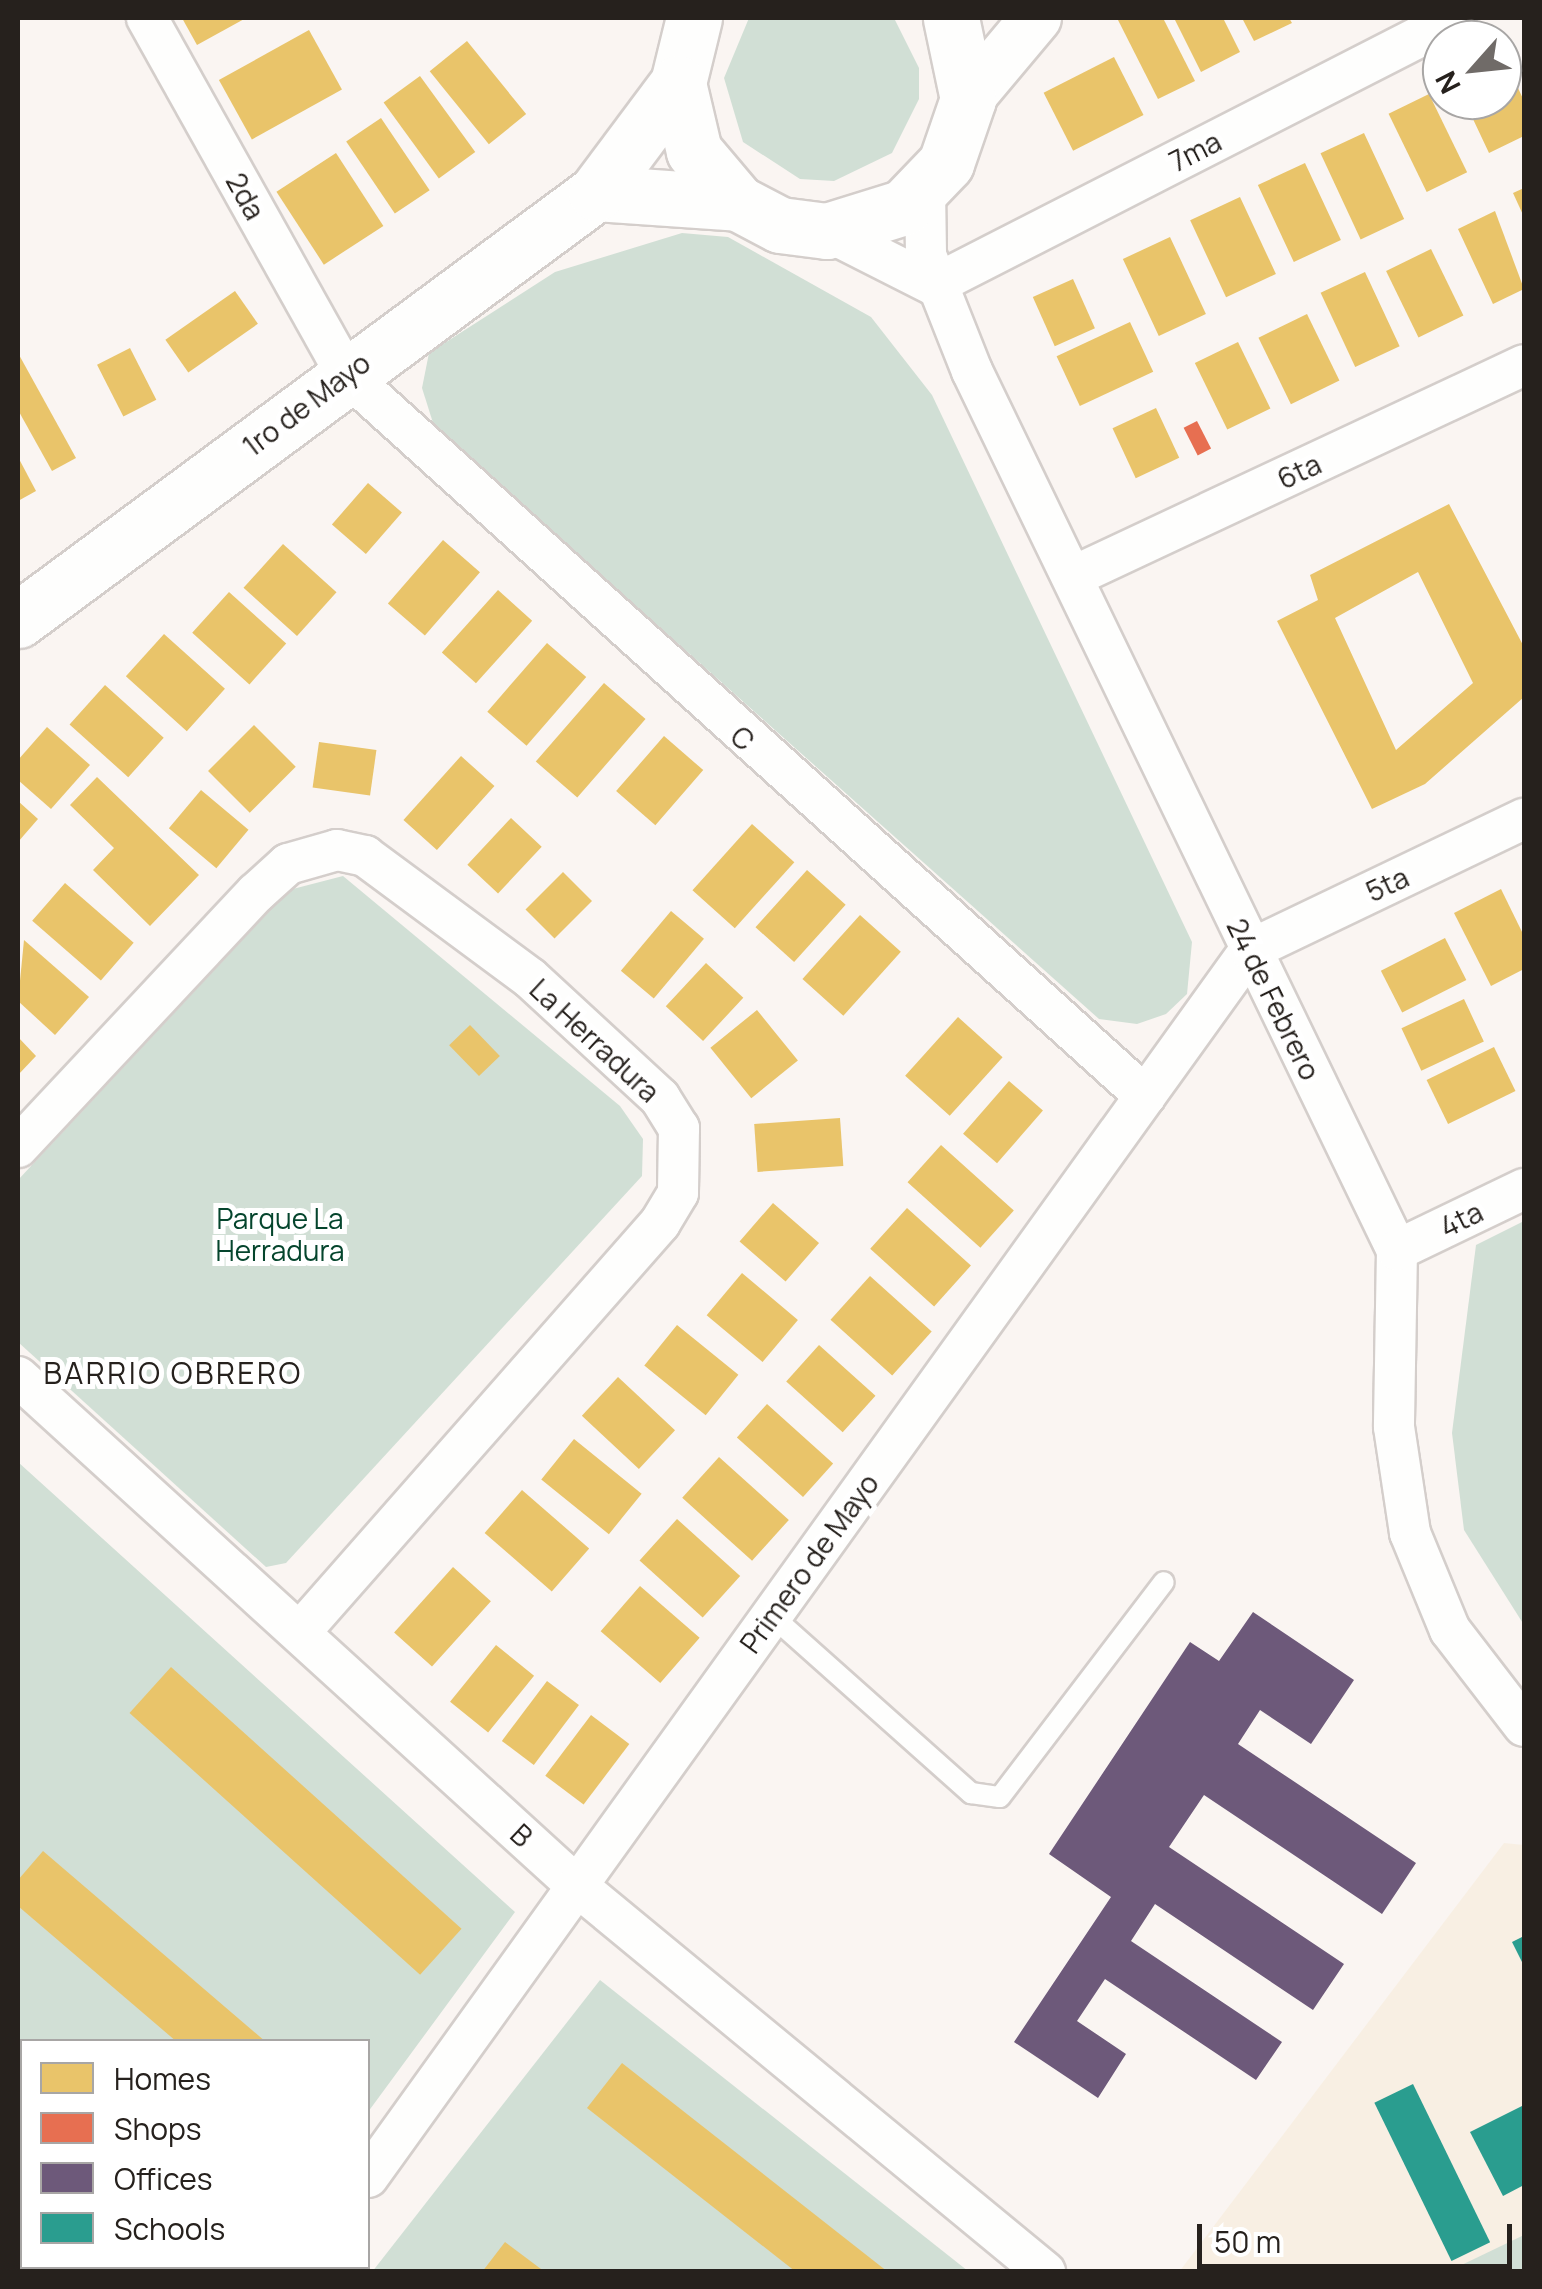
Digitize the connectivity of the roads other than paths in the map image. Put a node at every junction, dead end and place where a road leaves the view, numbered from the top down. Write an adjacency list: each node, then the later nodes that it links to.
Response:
1 (146, 18): 14 (street, 2da)
2 (694, 18): 6 (main road)
3 (951, 18): 7 (main road)
4 (1036, 18): 7 (street)
5 (1456, 18): 12 (street, 7ma)
6 (678, 84): 9 (main road, 1ro de Mayo); 10 (main road)
7 (968, 99): 8 (main road)
8 (926, 190): 11 (main road); 12 (street, 24 de Febrero)
9 (596, 193): 10 (main road); 14 (main road, 1ro de Mayo)
10 (738, 203): 11 (main road)
11 (827, 231): 12 (street)
12 (934, 285): 15 (street, 24 de Febrero)
13 (1524, 365): 15 (street, 6ta)
14 (346, 374): 16 (main road, 1ro de Mayo); 19 (street, C)
15 (1074, 576): 18 (street, 24 de Febrero)
16 (18, 620)
17 (1524, 819): 18 (street, 5ta)
18 (1250, 950): 19 (street, Primero de Mayo); 22 (street, 24 de Febrero)
19 (1145, 1096): 25 (street, Primero de Mayo)
20 (18, 1148): 26 (street, La Herradura)
21 (1524, 1189): 22 (street, 4ta)
22 (1397, 1250): 27 (street, 24 de Febrero)
23 (18, 1377): 26 (street, B)
24 (1164, 1582): 25 (lane)
25 (771, 1615): 28 (street, Primero de Mayo)
26 (300, 1632): 28 (street, B)
27 (1524, 1726)
28 (577, 1886): 29 (street, Primero de Mayo); 30 (street, B)
29 (370, 2173)
30 (1045, 2272)

